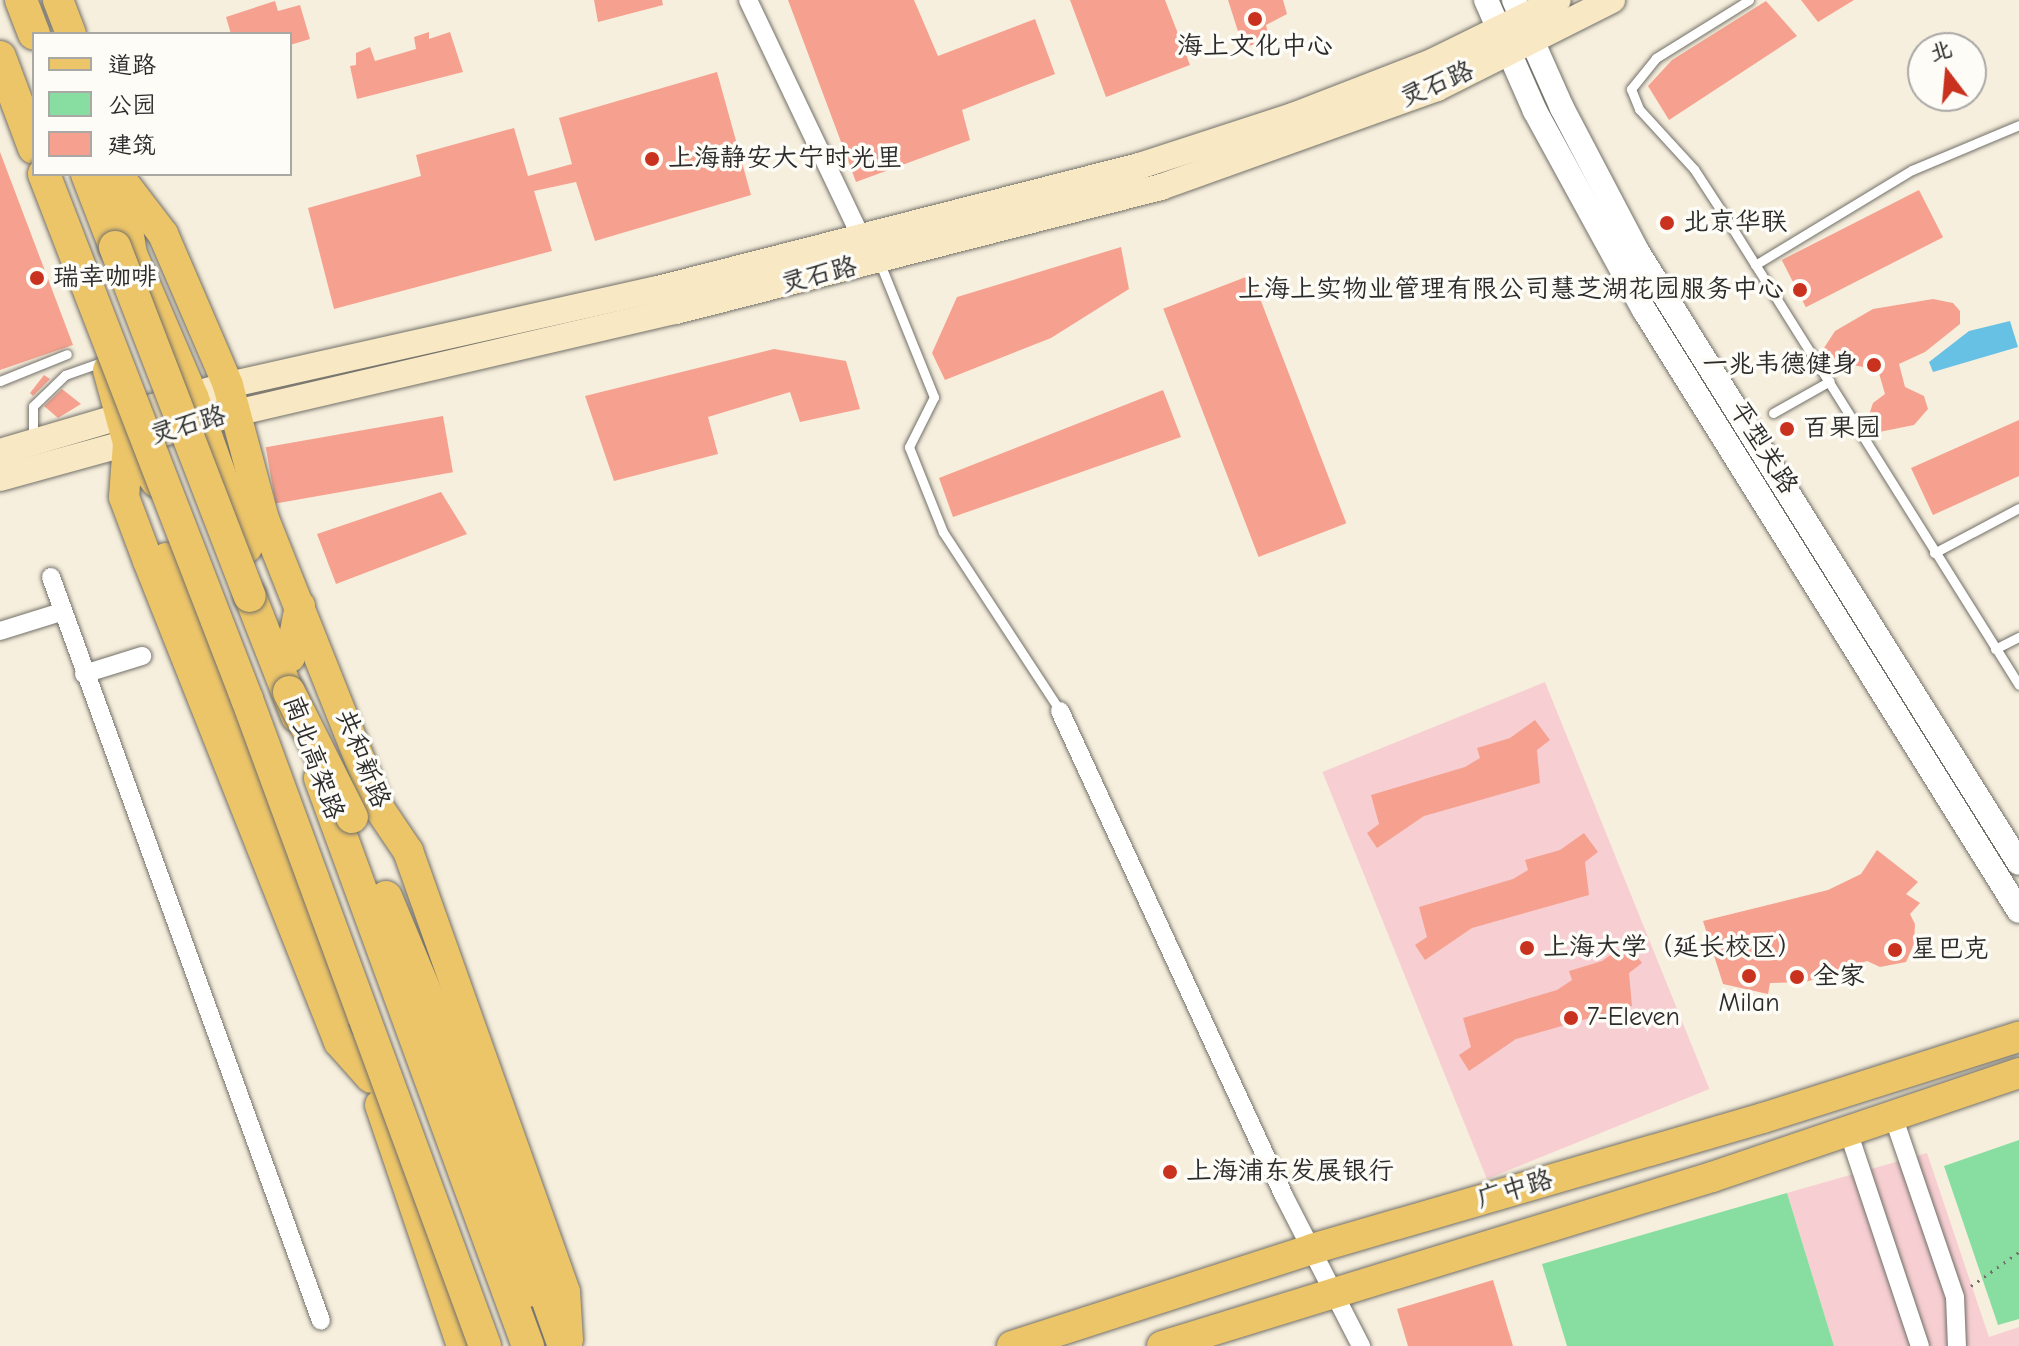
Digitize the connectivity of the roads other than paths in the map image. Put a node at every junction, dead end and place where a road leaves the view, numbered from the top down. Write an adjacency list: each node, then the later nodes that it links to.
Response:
1 (21, 0): 9 (highway)
2 (58, 0): 10 (main road)
3 (748, 0): 18 (street)
4 (1486, 0): 8 (street, 平型关路)
5 (1558, 0): 8 (main road, 灵石路)
6 (1612, 0): 8 (main road, 灵石路)
7 (1749, 0): 21 (lane)
8 (1515, 29): 18 (main road, 灵石路); 19 (main road, 灵石路); 49 (street, 平型关路); 50 (street, 平型关路)
9 (33, 32)
10 (70, 32)
11 (0, 59): 13 (highway)
12 (2019, 125): 21 (lane)
13 (32, 143)
14 (45, 176): 20 (highway, 南北高架路, bridge)
15 (45, 176): 23 (main road)
16 (88, 176): 45 (highway, 南北高架路, bridge)
17 (119, 180): 26 (main road, 共和新路); 27 (main road, 共和新路)
18 (862, 239): 26 (main road, 灵石路)
19 (879, 261): 26 (main road, 灵石路); 46 (lane)
20 (78, 264): 53 (highway, bridge); 60 (highway, 南北高架路, bridge)
21 (1755, 265): 25 (lane)
22 (67, 354): 24 (lane)
23 (105, 361): 29 (main road); 30 (lane)
24 (0, 381)
25 (1830, 381): 28 (lane); 34 (lane)
26 (232, 399): 27 (main road, 灵石路); 36 (main road, 共和新路)
27 (198, 409): 29 (main road, 灵石路); 42 (main road, 共和新路)
28 (1773, 413)
29 (124, 430): 30 (main road, 灵石路); 32 (main road, 灵石路); 53 (main road)
30 (32, 443): 31 (main road, 灵石路)
31 (0, 452)
32 (0, 478)
33 (2019, 508): 34 (lane)
34 (1934, 553): 40 (lane)
35 (51, 577): 37 (street)
36 (300, 606): 42 (main road); 48 (main road, 共和新路)
37 (61, 612): 38 (street); 43 (street)
38 (0, 631)
39 (2019, 637): 40 (lane)
40 (1995, 649): 44 (lane)
41 (142, 656): 43 (street)
42 (290, 657): 47 (main road, 共和新路)
43 (84, 674): 58 (street)
44 (2019, 685)
45 (289, 692): 61 (highway, 南北高架路, bridge); 62 (highway, bridge)
46 (1060, 711): 56 (street)
47 (332, 778): 48 (main road); 62 (main road, 共和新路)
48 (379, 808): 62 (main road, 共和新路)
49 (2019, 863)
50 (2019, 911)
51 (2019, 1037): 56 (main road, 广中路)
52 (2019, 1073): 54 (main road, 广中路)
53 (371, 1078): 59 (main road)
54 (1893, 1116): 55 (main road, 广中路); 67 (street)
55 (1848, 1131): 57 (main road, 广中路); 66 (street)
56 (1312, 1249): 57 (street); 63 (main road, 广中路)
57 (1336, 1293): 64 (main road, 广中路); 65 (street)
58 (321, 1321)
59 (462, 1346)
60 (485, 1346)
61 (528, 1346)
62 (564, 1346)
63 (1012, 1346)
64 (1162, 1346)
65 (1361, 1346)
66 (1920, 1346)
67 (1957, 1346)

